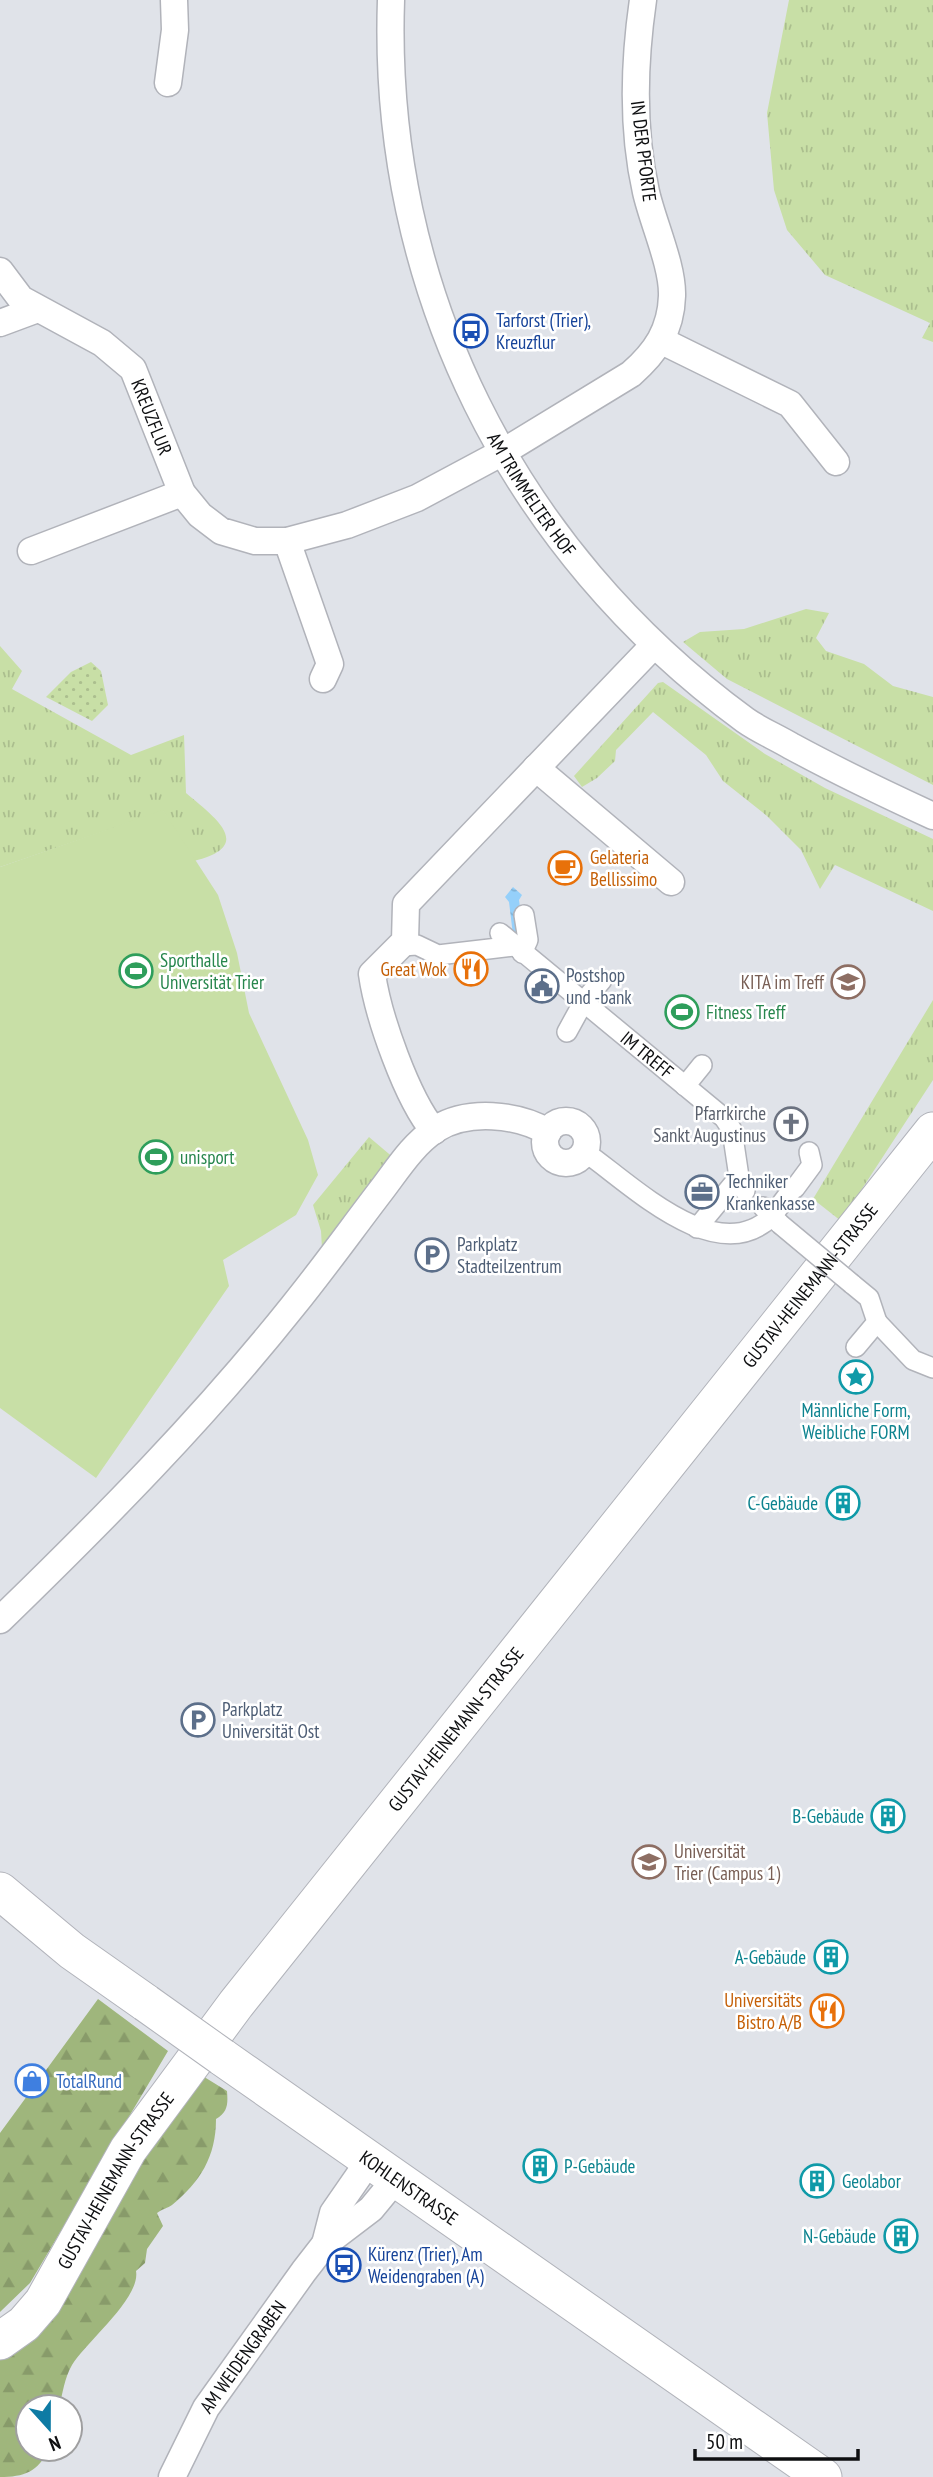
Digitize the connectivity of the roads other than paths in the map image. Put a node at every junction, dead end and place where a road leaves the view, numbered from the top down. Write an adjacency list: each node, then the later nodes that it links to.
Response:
1 (174, 0): 4 (street)
2 (390, 0): 9 (street, AM TRIMMELTER HOF)
3 (643, 0): 8 (street, IN DER PFORTE)
4 (168, 83)
5 (0, 271): 6 (street, KREUZFLUR)
6 (35, 310): 7 (street); 11 (street, KREUZFLUR)
7 (0, 323)
8 (662, 341): 9 (street, IN DER PFORTE); 10 (street)
9 (503, 452): 12 (street, KREUZFLUR); 14 (street, AM TRIMMELTER HOF)
10 (836, 462)
11 (182, 493): 12 (street, KREUZFLUR); 13 (street)
12 (287, 541): 15 (street)
13 (31, 551)
14 (654, 645): 16 (street); 17 (street, AM TRIMMELTER HOF)
15 (323, 679)
16 (536, 768): 18 (street); 21 (street)
17 (933, 816)
18 (671, 882)
19 (524, 915): 20 (street)
20 (512, 944): 21 (street); 23 (street, IM TREFF)
21 (402, 946): 27 (street)
22 (602, 980): 23 (street)
23 (584, 1001): 24 (street); 26 (street, IM TREFF)
24 (567, 1032)
25 (702, 1065): 26 (street)
26 (685, 1086): 32 (street, IM TREFF)
27 (434, 1131): 29 (street); 36 (street)
28 (933, 1131): 39 (main road, GUSTAV-HEINEMANN-STRASSE)
29 (585, 1152): 32 (street)
30 (809, 1153): 31 (street)
31 (772, 1215): 32 (street); 33 (street, bridge)
32 (697, 1228)
33 (877, 1322): 34 (street); 35 (street)
34 (856, 1347)
35 (933, 1368)
36 (0, 1620)
37 (0, 1891): 38 (main road, KOHLENSTRASSE, bridge)
38 (382, 2171): 40 (street, AM WEIDENGRABEN); 41 (main road, KOHLENSTRASSE)
39 (0, 2341)
40 (173, 2477)
41 (822, 2477)

